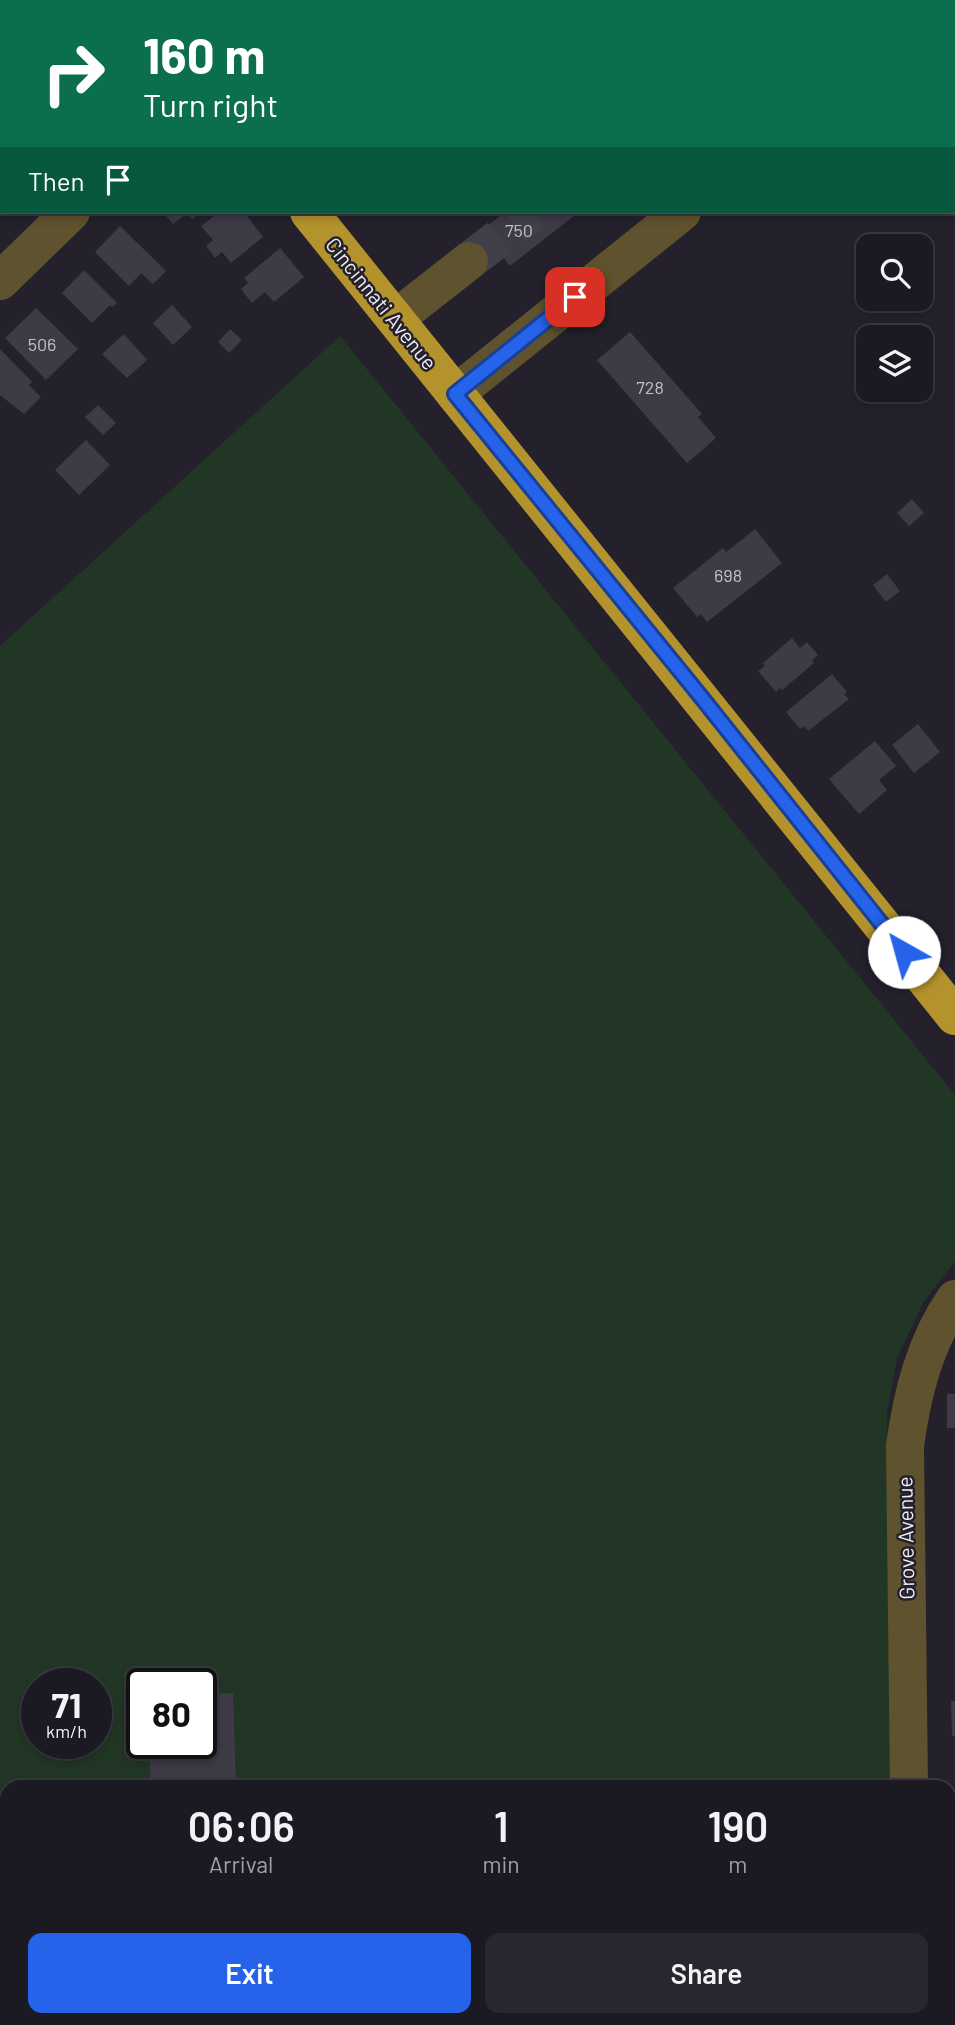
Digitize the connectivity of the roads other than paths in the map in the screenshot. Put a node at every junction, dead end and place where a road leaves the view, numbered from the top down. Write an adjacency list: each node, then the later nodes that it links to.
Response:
1 (69, 214): 5 (street)
2 (311, 214): 6 (highway, Cincinnati Avenue)
3 (679, 214): 7 (street)
4 (468, 261): 6 (street)
5 (0, 281)
6 (395, 319): 7 (highway, Cincinnati Avenue)
7 (455, 394): 8 (highway, Cincinnati Avenue)
8 (955, 1016)
9 (955, 1299): 10 (street, Grove Avenue)
10 (909, 1780)

